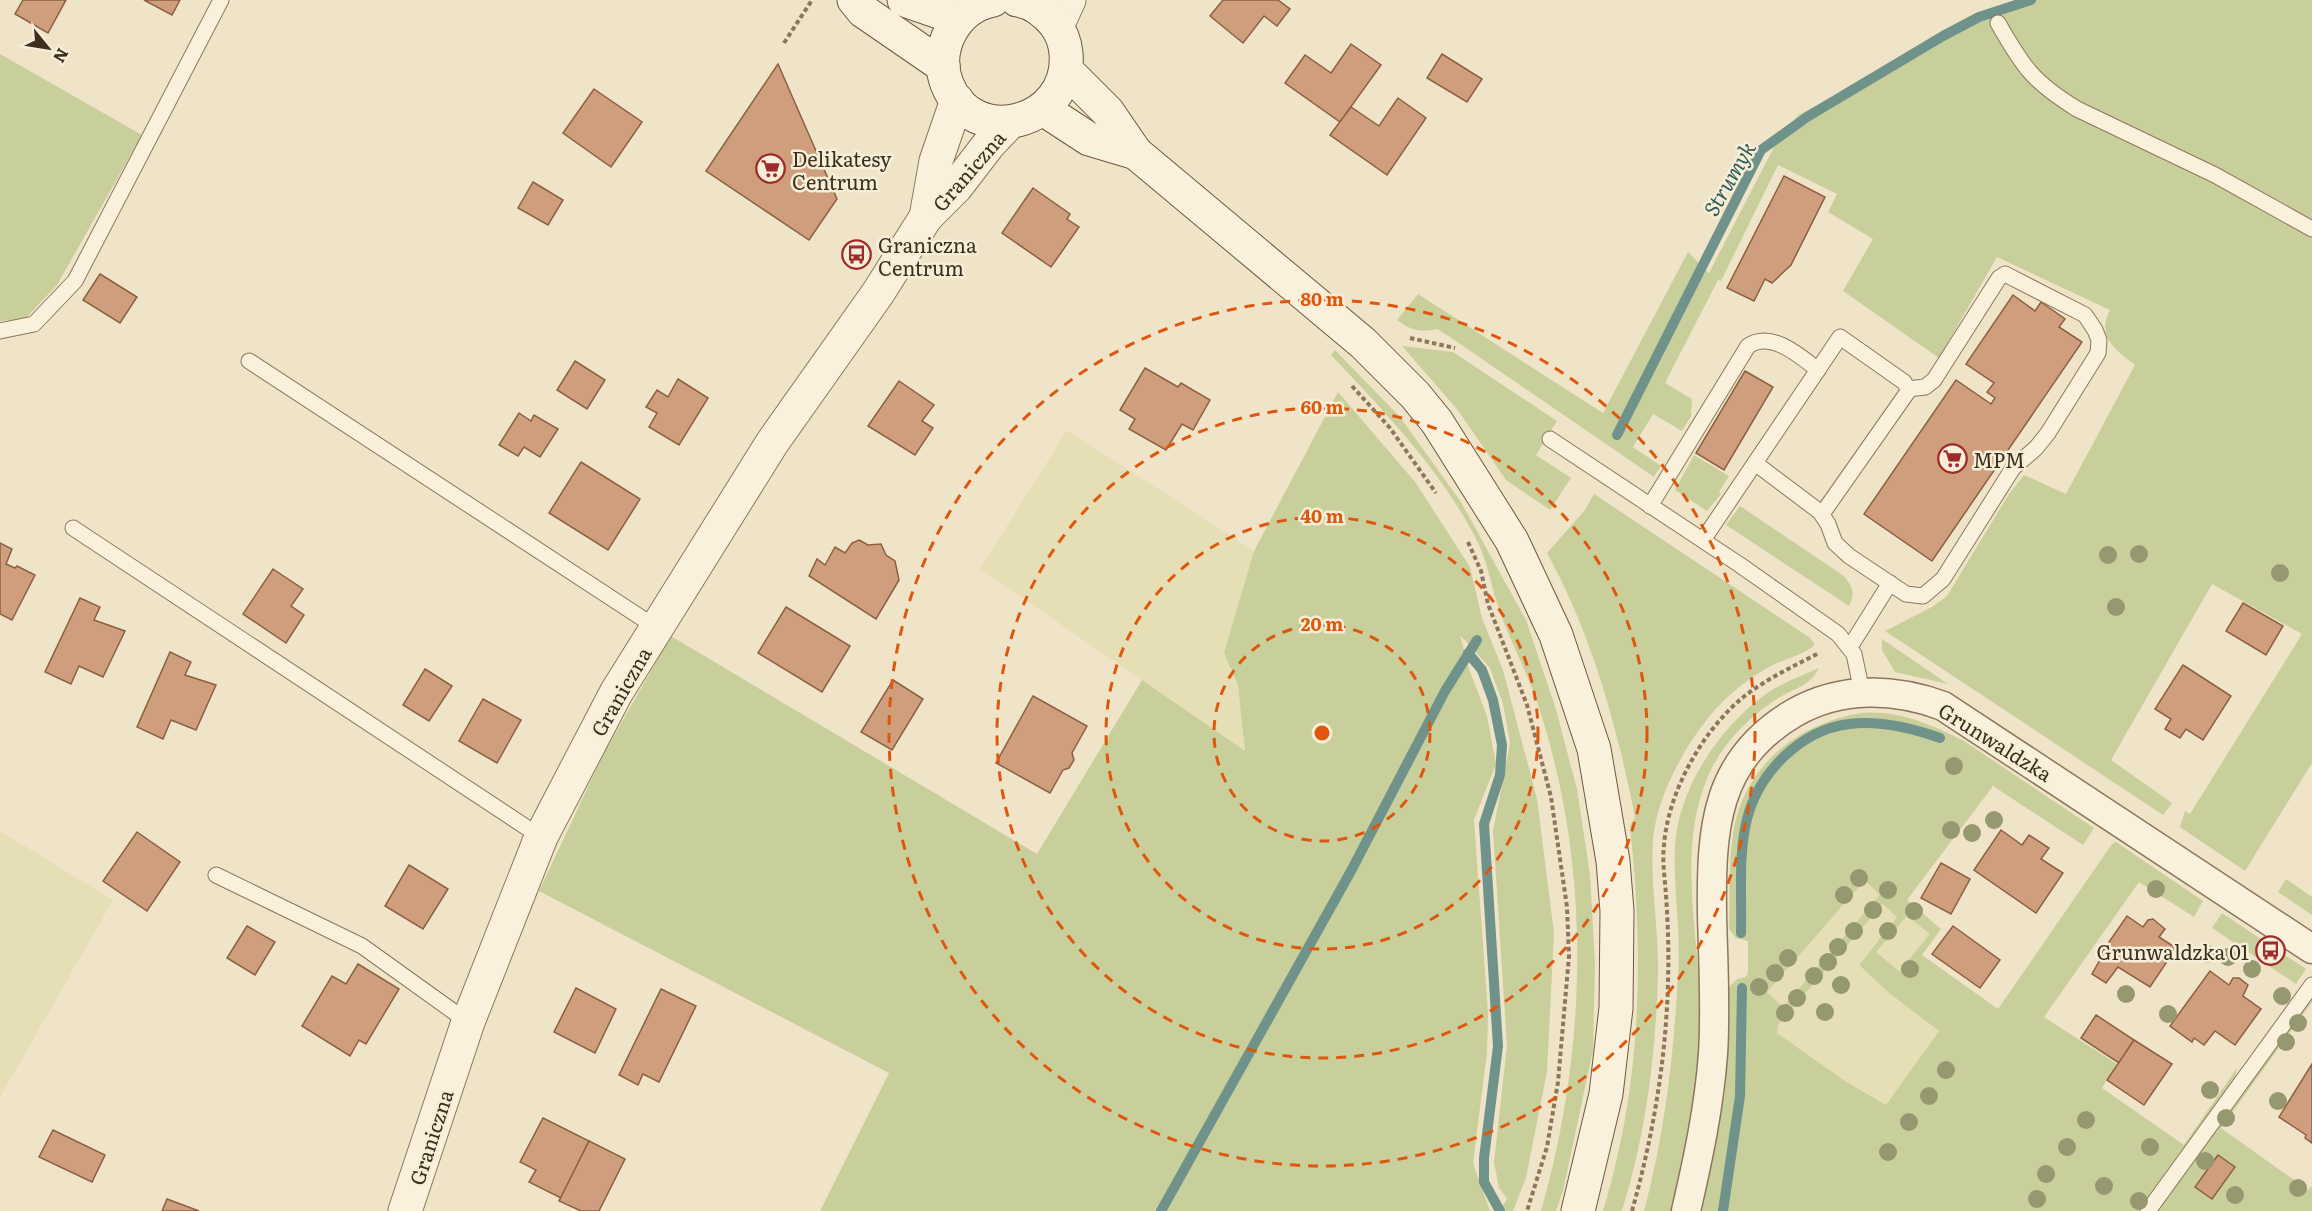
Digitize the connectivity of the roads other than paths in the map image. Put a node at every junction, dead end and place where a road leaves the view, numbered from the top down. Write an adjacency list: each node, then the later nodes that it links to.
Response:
1 (221, 0): 17 (lane)
2 (854, 0): 9 (main road)
3 (904, 0): 7 (main road)
4 (993, 0): 7 (main road)
5 (1017, 0): 6 (main road)
6 (1063, 13): 10 (main road)
7 (959, 19): 9 (main road)
8 (1998, 23): 16 (lane)
9 (943, 66): 11 (main road)
10 (1066, 70): 12 (main road); 14 (main road)
11 (957, 100): 13 (main road); 15 (main road, Graniczna)
12 (1043, 109): 13 (main road); 14 (main road)
13 (1010, 122): 15 (main road, Graniczna)
14 (1136, 153): 37 (main road)
15 (926, 217): 28 (main road, Graniczna)
16 (2312, 229)
17 (0, 331)
18 (249, 362): 28 (lane)
19 (1818, 370): 20 (lane); 22 (lane); 23 (lane)
20 (1908, 389): 24 (lane); 27 (lane)
21 (1550, 439): 23 (lane)
22 (1755, 463): 24 (lane); 26 (lane)
23 (1650, 506): 26 (lane)
24 (1822, 514): 27 (lane)
25 (73, 528): 31 (lane)
26 (1703, 540): 29 (lane)
27 (1890, 583): 29 (lane)
28 (657, 628): 31 (main road, Graniczna)
29 (1850, 647): 30 (lane)
30 (1863, 692): 33 (street, Grunwaldzka); 38 (street, Grunwaldzka)
31 (541, 837): 35 (main road, Graniczna)
32 (216, 875): 35 (lane)
33 (2312, 949)
34 (2312, 986): 39 (lane)
35 (468, 1022): 36 (main road, Graniczna)
36 (405, 1211)
37 (1578, 1211)
38 (1686, 1211)
39 (2148, 1211)

